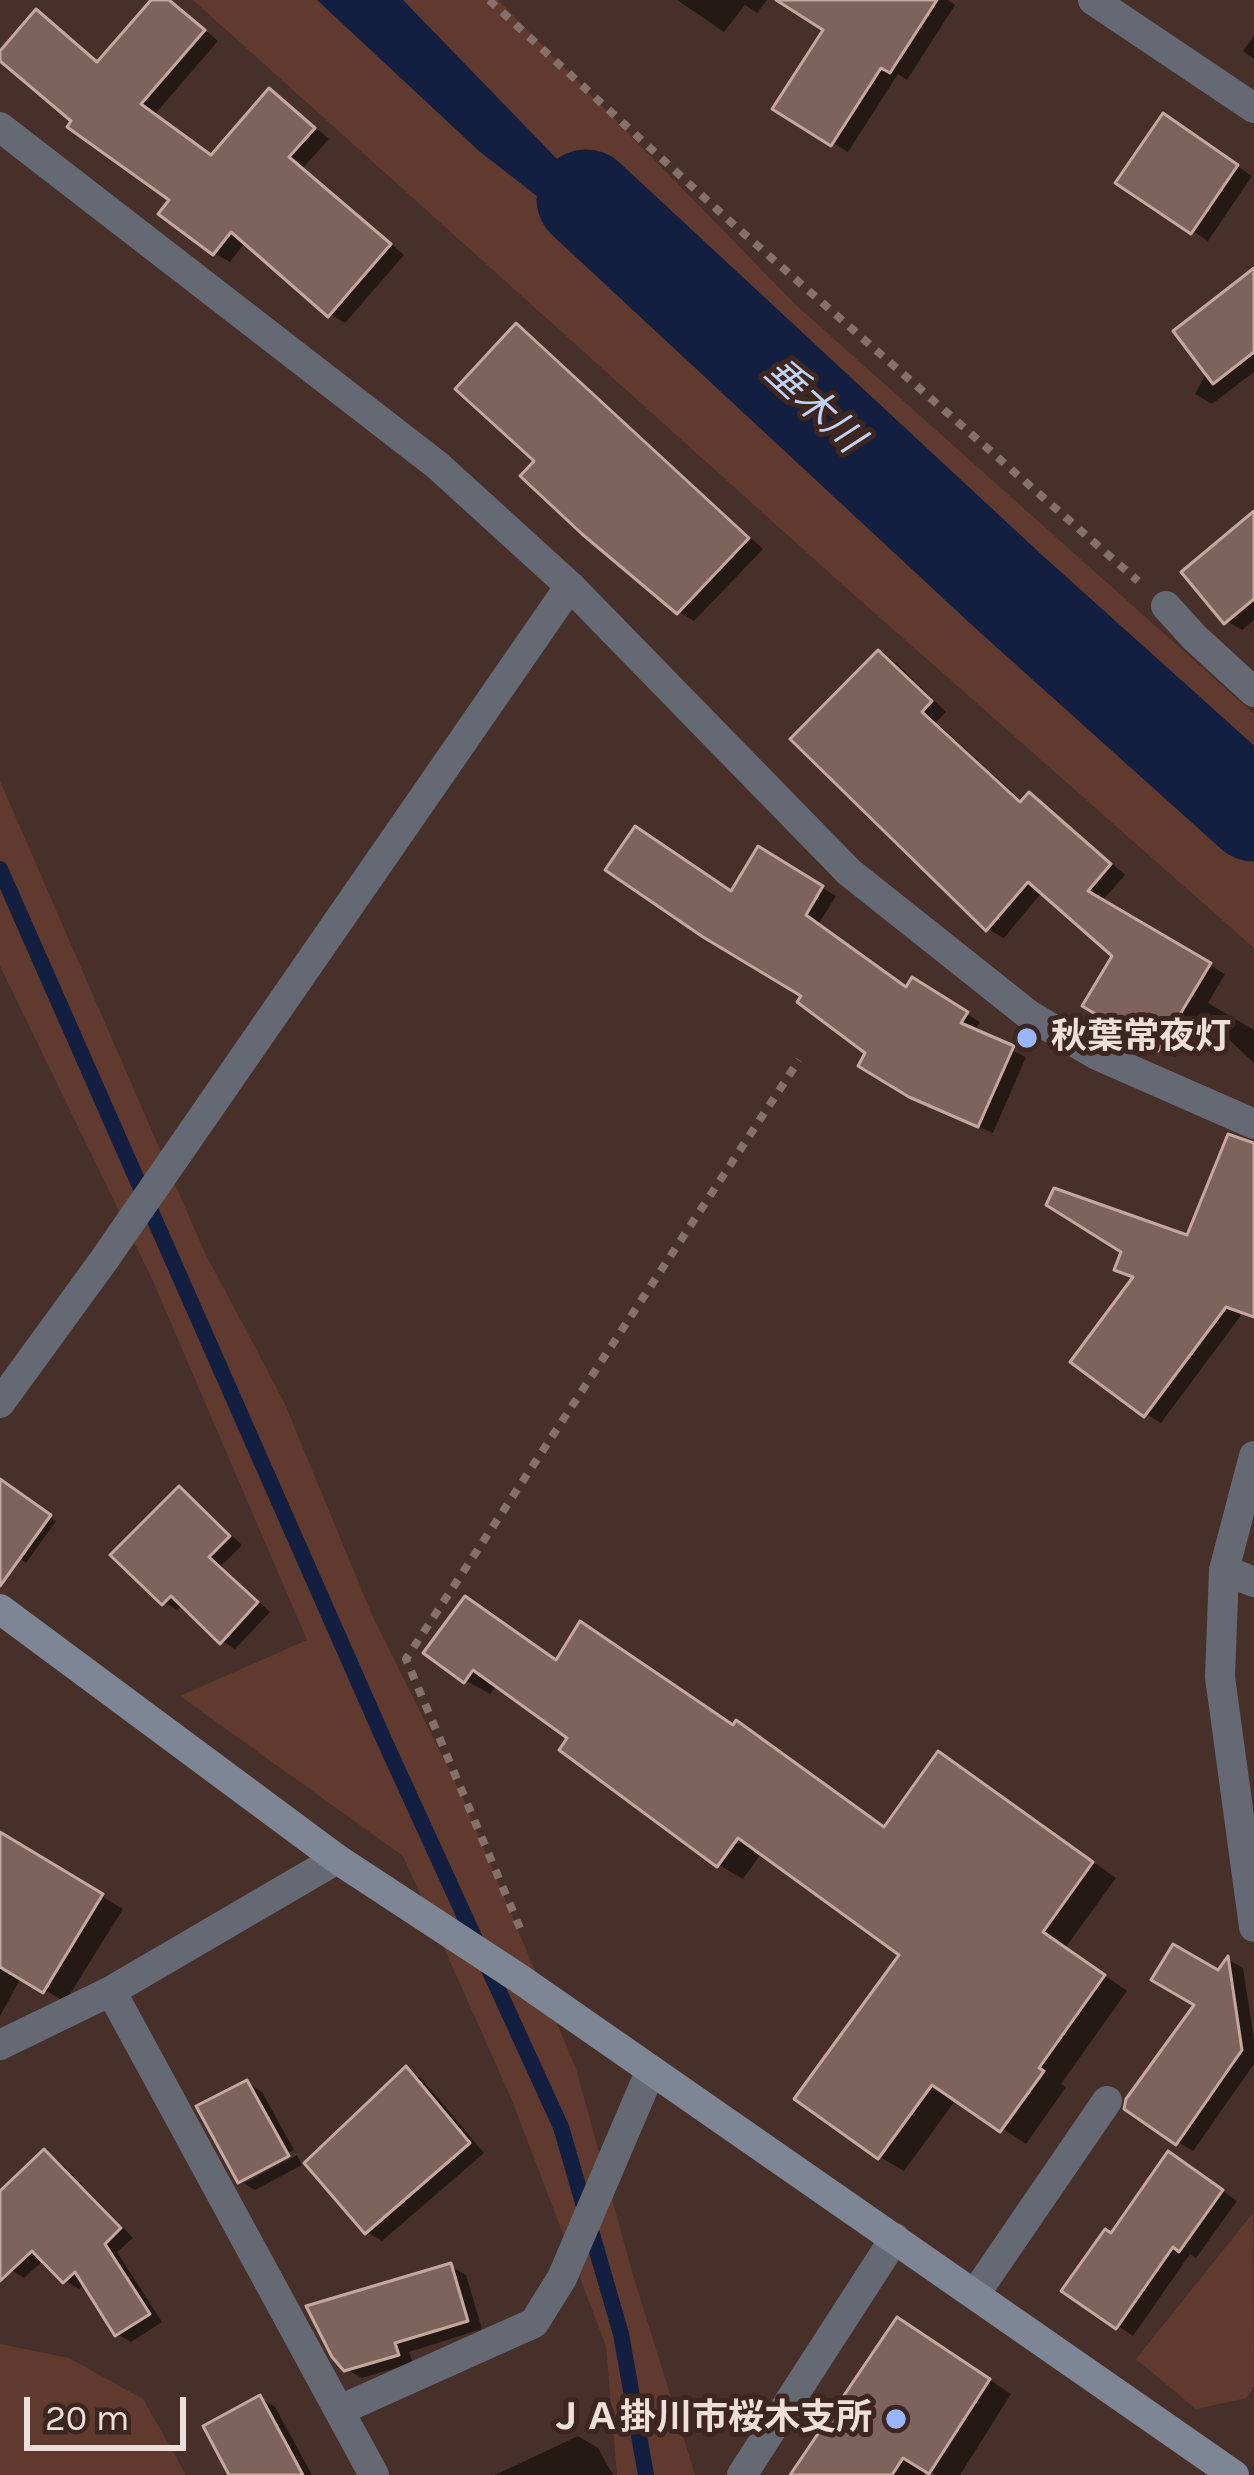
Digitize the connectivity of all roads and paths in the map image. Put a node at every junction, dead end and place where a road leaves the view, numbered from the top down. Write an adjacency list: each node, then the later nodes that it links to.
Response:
1 (489, 0): 6 (path)
2 (1093, 0): 3 (street)
3 (1254, 108)
4 (0, 127): 5 (street)
5 (570, 586): 9 (street); 10 (street)
6 (1166, 606): 7 (street)
7 (1254, 692)
8 (799, 1060): 17 (path)
9 (1254, 1124)
10 (0, 1402)
11 (1254, 1456): 12 (street)
12 (1224, 1570): 13 (street); 16 (street)
13 (1254, 1582)
14 (0, 1609): 15 (street)
15 (338, 1859): 18 (street); 20 (street)
16 (1254, 1927)
17 (523, 1934)
18 (111, 1990): 19 (street); 24 (street)
19 (0, 2045)
20 (651, 2070): 22 (street); 24 (street)
21 (1107, 2101): 23 (street)
22 (895, 2238): 23 (street); 26 (street)
23 (975, 2294): 27 (street)
24 (340, 2410): 25 (street)
25 (374, 2475)
26 (742, 2475)
27 (1234, 2475)

